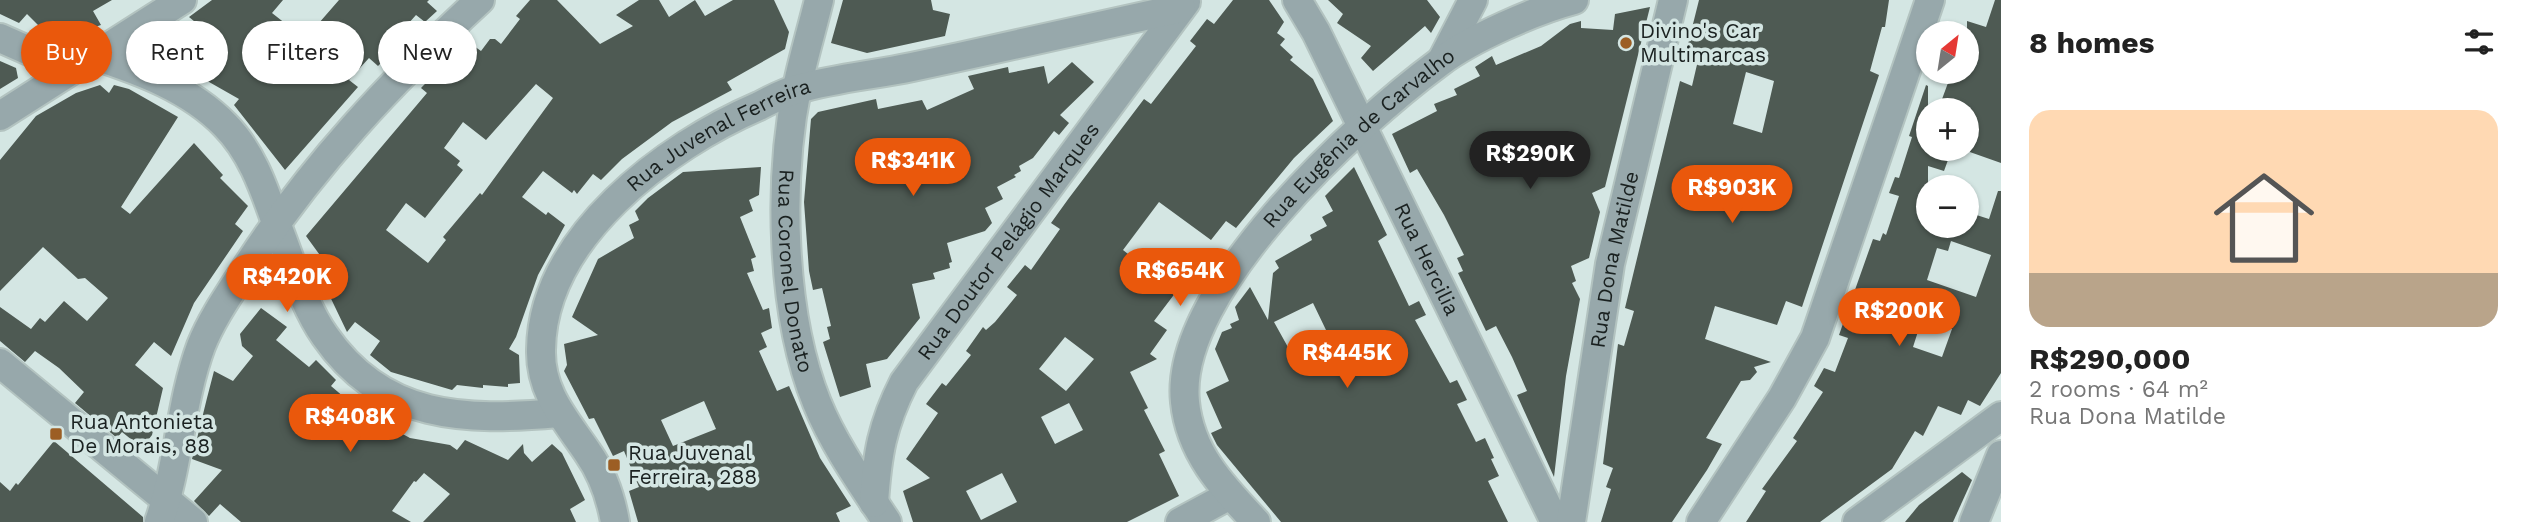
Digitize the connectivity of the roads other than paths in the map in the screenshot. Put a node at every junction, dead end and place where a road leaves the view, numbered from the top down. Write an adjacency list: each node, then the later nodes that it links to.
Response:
1 (182, 0): 12 (street)
2 (480, 0): 20 (street)
3 (819, 0): 17 (street, Rua Coronel Donato)
4 (1297, 0): 19 (street, Rua Hercilia)
5 (1473, 0): 14 (street)
6 (1574, 0): 10 (street, Rua Eugênia de Carvalho)
7 (1673, 0): 33 (street, Rua Dona Matilde)
8 (1930, 0): 34 (street)
9 (1184, 4): 17 (street, Rua Juvenal Ferreira); 27 (street, Rua Doutor Pelágio Marques)
10 (1528, 4): 14 (street, Rua Eugênia de Carvalho)
11 (0, 38): 13 (street)
12 (112, 45)
13 (21, 47)
14 (1442, 60): 19 (street, Rua Eugênia de Carvalho)
15 (112, 61): 20 (street)
16 (48, 84): 18 (street)
17 (796, 89): 22 (street, Rua Juvenal Ferreira); 27 (street, Rua Coronel Donato)
18 (0, 116)
19 (1362, 127): 25 (street, Rua Eugênia de Carvalho); 32 (street, Rua Hercilia)
20 (276, 222): 22 (street); 26 (street)
21 (0, 363): 26 (street)
22 (558, 413): 29 (street, Rua Juvenal Ferreira)
23 (2001, 416): 35 (street)
24 (2001, 455): 36 (street)
25 (1230, 495): 30 (street); 31 (street, Rua Eugênia de Carvalho)
26 (163, 511): 28 (street)
27 (881, 512)
28 (193, 522)
29 (615, 522)
30 (1180, 522)
31 (1256, 522)
32 (1555, 522)
33 (1571, 522)
34 (1701, 522)
35 (1857, 522)
36 (1973, 522)

